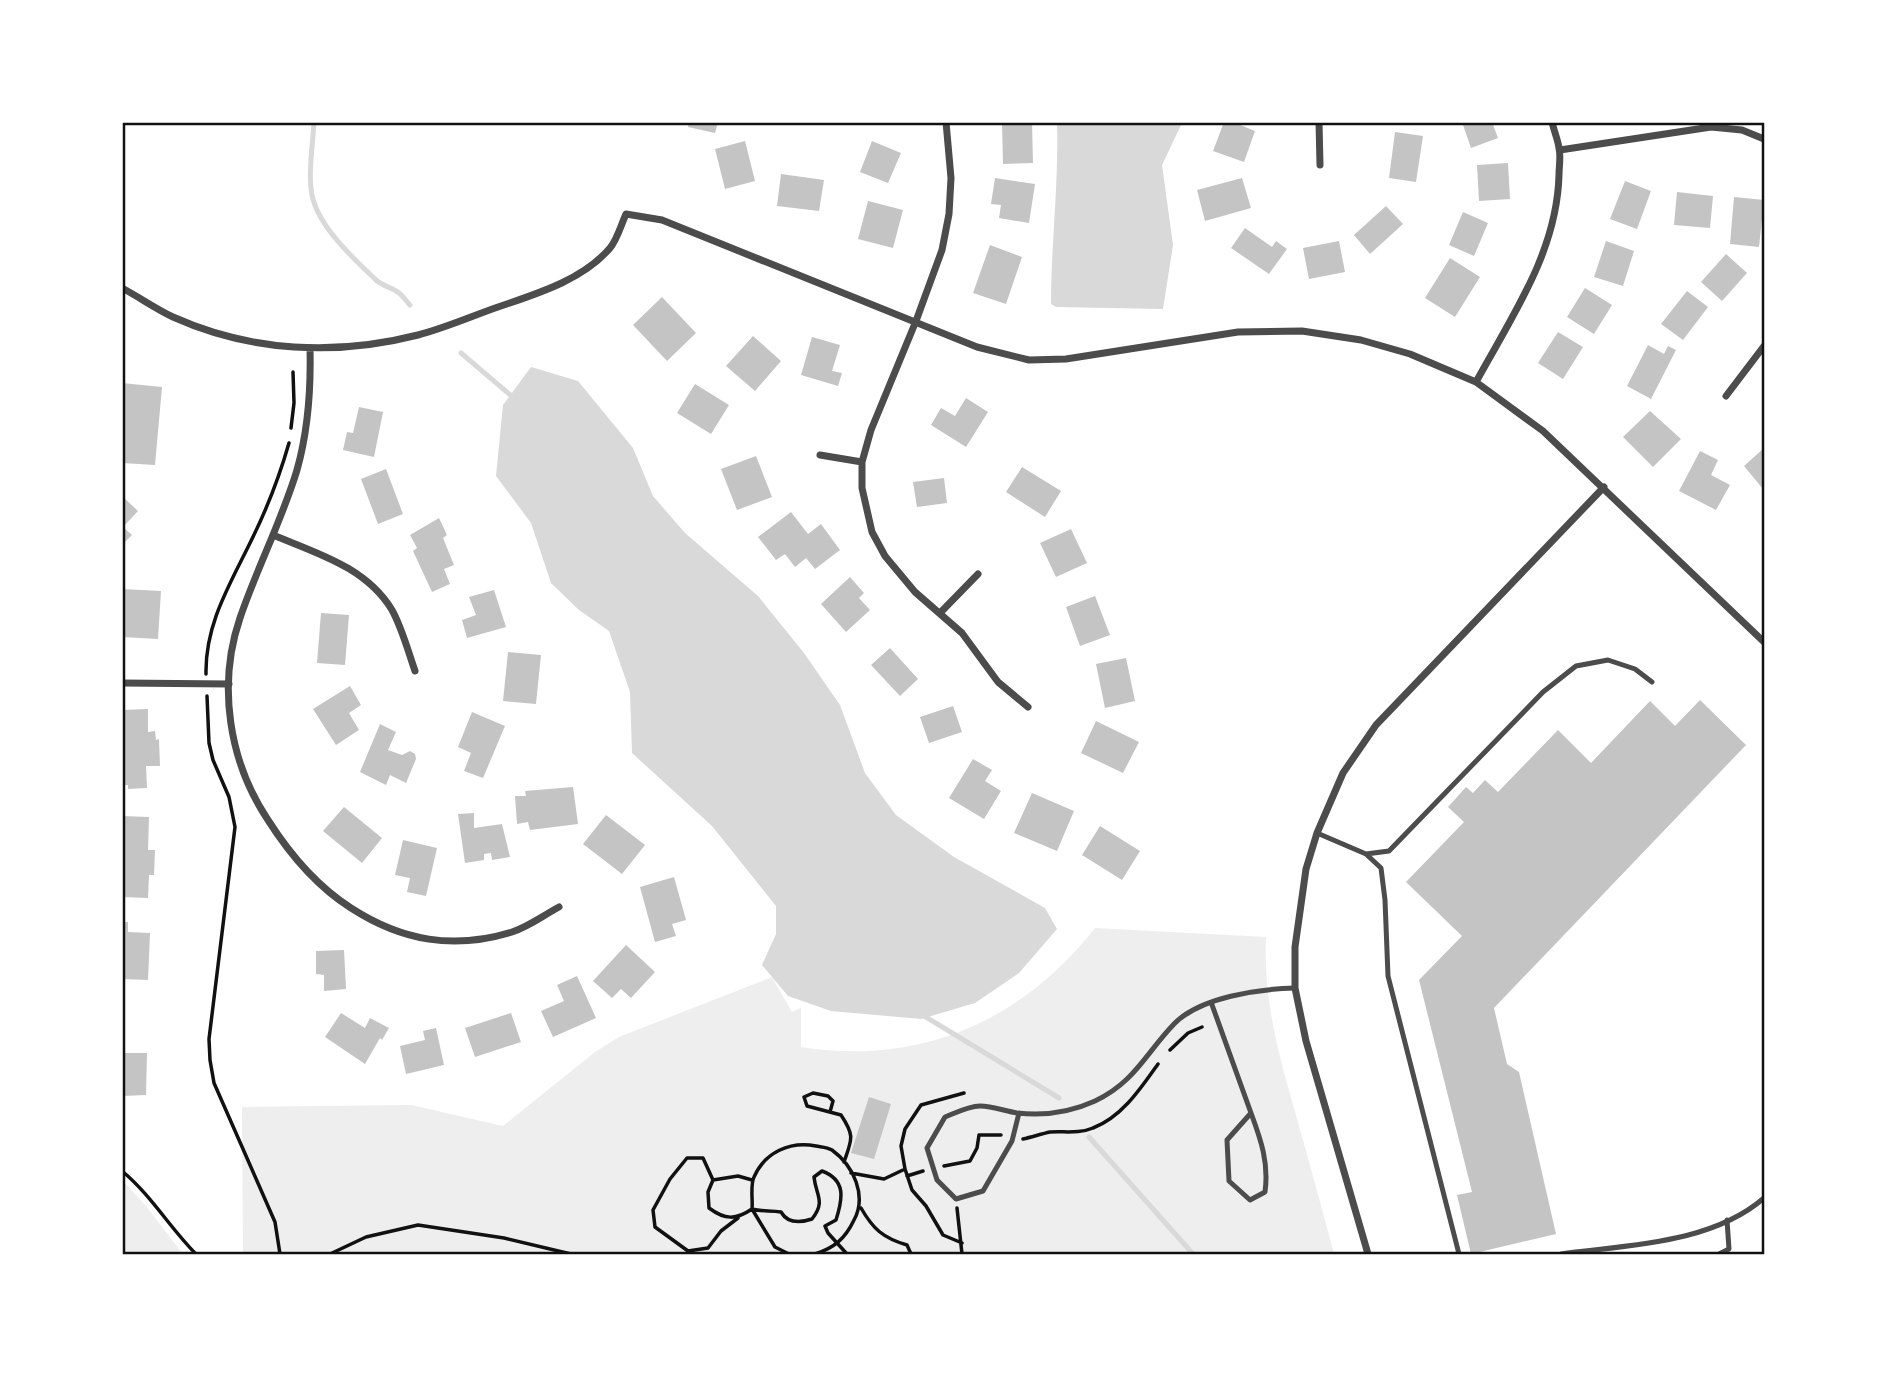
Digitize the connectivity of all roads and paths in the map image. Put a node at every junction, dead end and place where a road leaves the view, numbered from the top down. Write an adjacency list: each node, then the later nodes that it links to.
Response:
1 (946, 122): 8 (street)
2 (1319, 122): 6 (street)
3 (1552, 122): 5 (street)
4 (1765, 139): 5 (street)
5 (1560, 150): 12 (street)
6 (1320, 165)
7 (122, 288): 10 (street)
8 (916, 321): 10 (street); 12 (street); 15 (street)
9 (1765, 346): 13 (street)
10 (310, 349): 17 (street)
11 (293, 372): 21 (path)
12 (1476, 382): 16 (street)
13 (1726, 396)
14 (820, 455): 15 (street)
15 (862, 462): 19 (street)
16 (1604, 487): 20 (street); 28 (street)
17 (273, 535): 22 (street); 25 (street)
18 (978, 574): 19 (street)
19 (940, 613): 27 (street)
20 (1765, 642)
21 (206, 671)
22 (415, 671)
23 (1652, 682): 29 (lane)
24 (122, 683): 25 (street)
25 (229, 684): 30 (street)
26 (206, 697): 56 (path)
27 (1028, 707)
28 (1317, 833): 29 (lane); 31 (street)
29 (1366, 854): 65 (lane)
30 (559, 907)
31 (1294, 988): 32 (lane); 64 (street)
32 (1211, 1002): 35 (lane); 36 (lane)
33 (964, 1093): 40 (path)
34 (830, 1112): 34 (path); 38 (path)
35 (1019, 1113): 37 (lane); 39 (lane)
36 (1251, 1113): 36 (lane)
37 (1012, 1141): 39 (path); 47 (lane)
38 (844, 1162): 42 (path); 45 (path)
39 (933, 1168): 43 (path); 47 (lane)
40 (905, 1169): 42 (path); 43 (path)
41 (122, 1171): 55 (path)
42 (851, 1173): 48 (path)
43 (907, 1177): 53 (path)
44 (713, 1180): 45 (path); 50 (path); 50 (path)
45 (752, 1180): 49 (path)
46 (1765, 1198): 51 (lane)
47 (956, 1199): 53 (path)
48 (860, 1208): 52 (path); 62 (path)
49 (752, 1209): 50 (path); 52 (path); 59 (path)
50 (738, 1218)
51 (1727, 1220): 54 (lane); 67 (lane)
52 (837, 1243): 60 (path); 61 (path)
53 (962, 1243): 63 (path)
54 (1595, 1253): 66 (lane)
55 (196, 1255)
56 (281, 1255)
57 (330, 1255): 58 (path)
58 (571, 1255)
59 (789, 1255)
60 (815, 1255)
61 (847, 1255)
62 (911, 1255)
63 (962, 1255)
64 (1368, 1255)
65 (1459, 1255)
66 (1560, 1255)
67 (1719, 1255)

